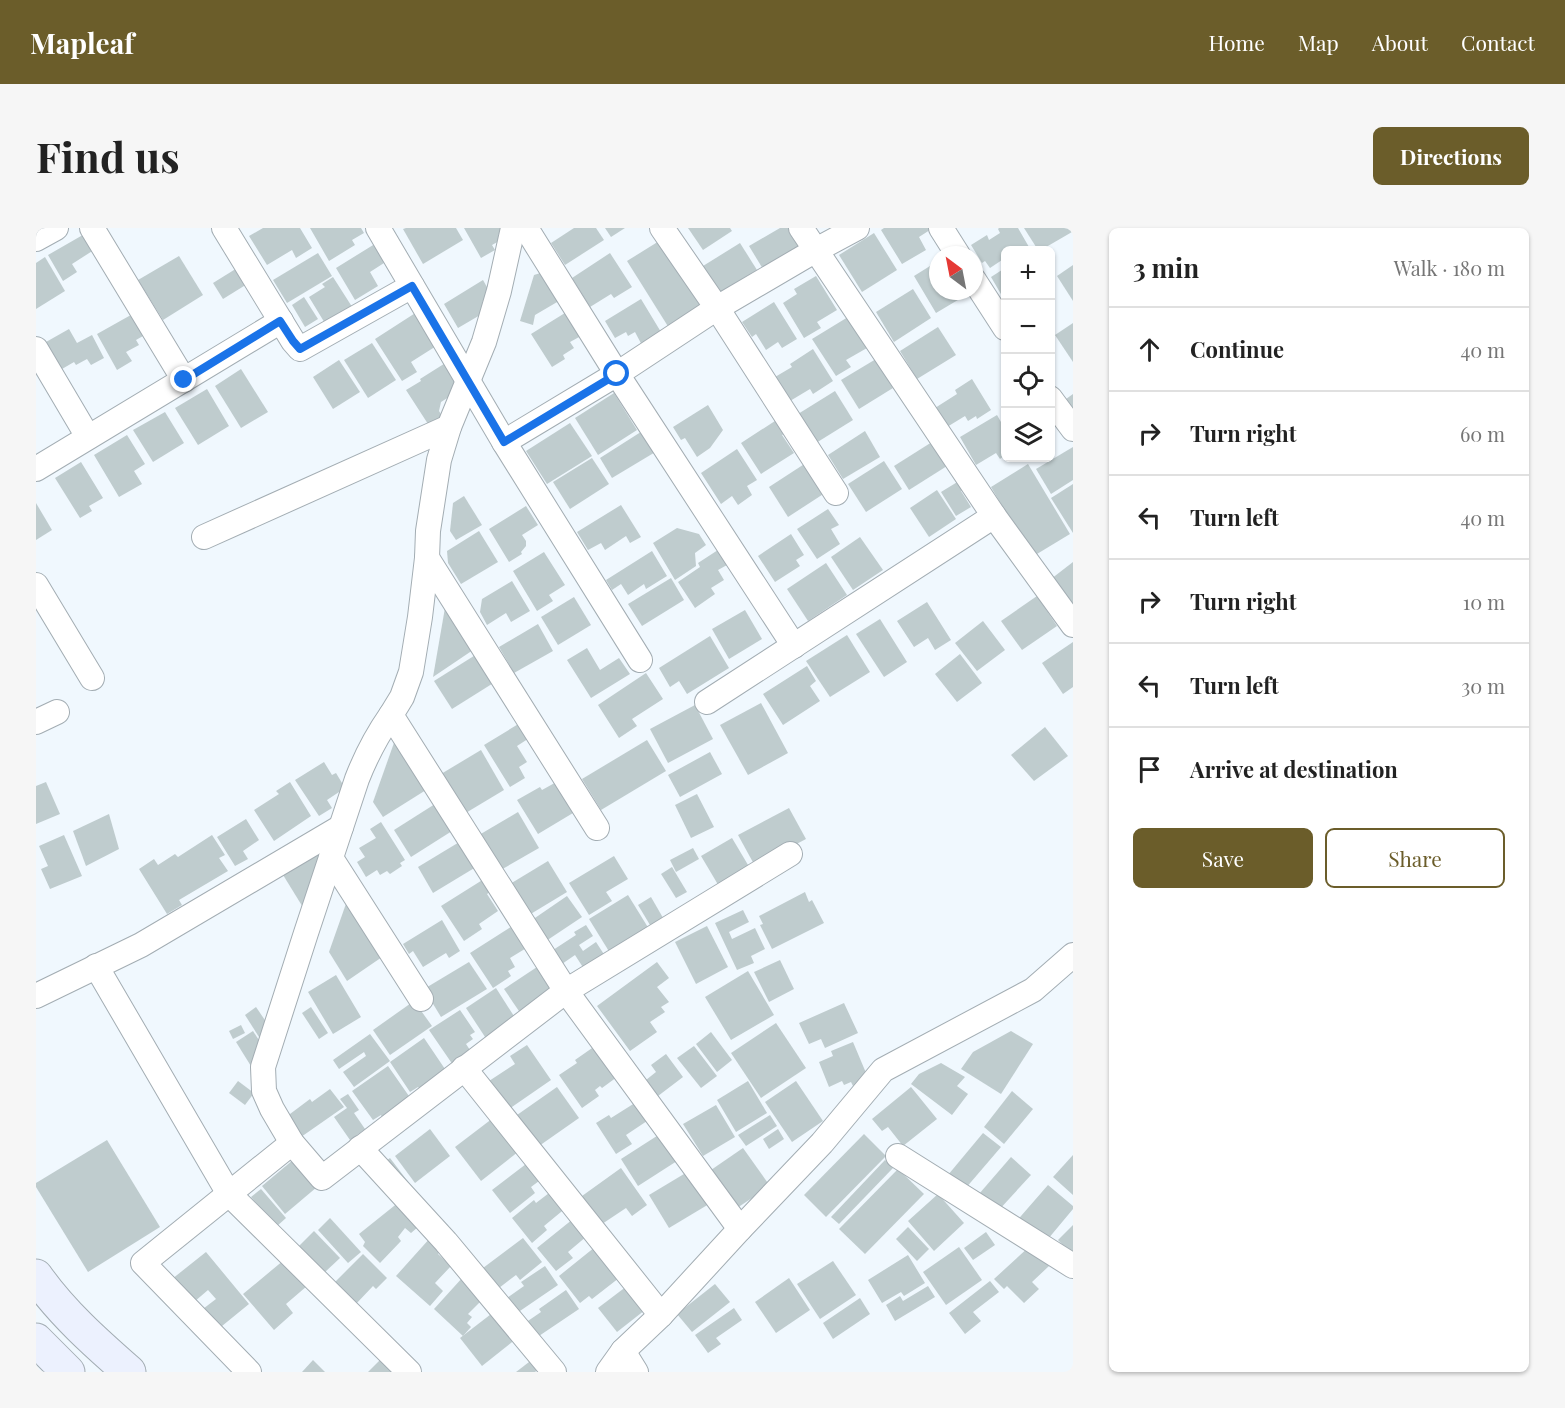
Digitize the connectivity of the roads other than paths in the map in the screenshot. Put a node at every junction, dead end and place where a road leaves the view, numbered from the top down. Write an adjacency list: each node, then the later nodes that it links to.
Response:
1 (56, 228): 10 (street)
2 (92, 228): 20 (street)
3 (224, 228): 16 (street)
4 (378, 228): 13 (street)
5 (662, 228): 15 (street)
6 (801, 228): 12 (street)
7 (857, 228): 12 (street)
8 (941, 228): 11 (street)
9 (525, 229): 19 (street); 21 (street)
10 (36, 239)
11 (952, 246)
12 (816, 250): 15 (street); 29 (street)
13 (412, 286): 16 (street); 21 (street)
14 (983, 294): 17 (street)
15 (717, 308): 19 (street); 28 (street)
16 (280, 321): 20 (street)
17 (1001, 322)
18 (36, 348): 25 (street)
19 (617, 374): 26 (street); 34 (street)
20 (184, 380): 25 (street)
21 (468, 381): 23 (street); 26 (street)
22 (1055, 405): 24 (street)
23 (449, 427): 30 (street); 31 (street)
24 (1073, 429)
25 (88, 437): 27 (street)
26 (504, 442): 35 (street)
27 (36, 468)
28 (836, 493)
29 (994, 516): 33 (street); 34 (street)
30 (204, 537)
31 (427, 558): 38 (street); 40 (street)
32 (38, 590): 36 (street)
33 (1073, 625)
34 (794, 646): 37 (street)
35 (640, 660)
36 (92, 678)
37 (707, 702)
38 (391, 715): 39 (street); 45 (street)
39 (341, 827): 42 (street); 44 (street)
40 (597, 828)
41 (790, 854): 45 (street)
42 (331, 858): 47 (street); 49 (street)
43 (1072, 958): 53 (street)
44 (96, 966): 46 (street); 52 (street)
45 (566, 991): 48 (street); 53 (street)
46 (36, 996)
47 (421, 999)
48 (464, 1068): 50 (street); 56 (street)
49 (292, 1143): 50 (street); 52 (street)
50 (360, 1148): 63 (street)
51 (898, 1156): 54 (street)
52 (229, 1194): 61 (street); 62 (street)
53 (740, 1230): 56 (street)
54 (1073, 1266)
55 (36, 1276): 60 (main road)
56 (661, 1315): 58 (street)
57 (36, 1340): 59 (main road)
58 (623, 1352): 64 (street); 65 (street)
59 (68, 1372)
60 (129, 1372)
61 (249, 1372)
62 (409, 1372)
63 (554, 1372)
64 (608, 1372)
65 (636, 1372)

